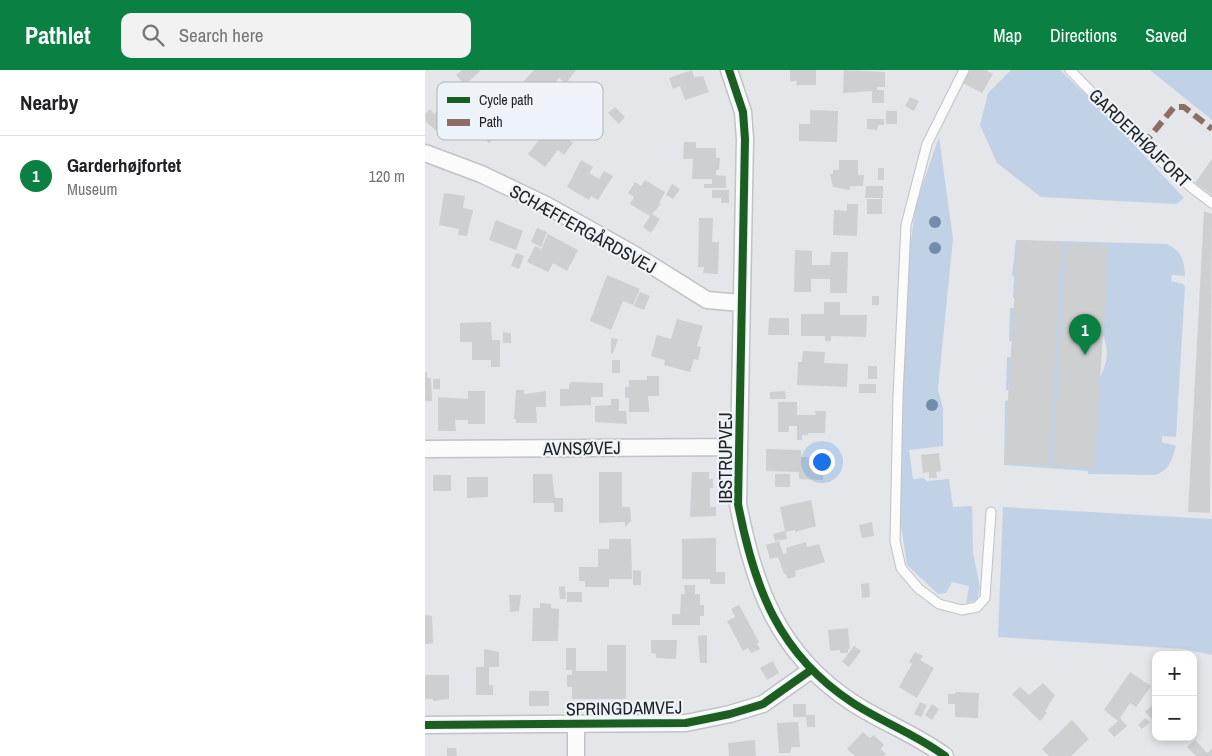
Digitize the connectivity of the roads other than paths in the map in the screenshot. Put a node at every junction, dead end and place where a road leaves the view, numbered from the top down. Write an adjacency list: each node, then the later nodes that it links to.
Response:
1 (729, 70): 6 (street, IBSTRUPVEJ)
2 (964, 70): 9 (lane)
3 (1070, 70): 5 (lane, GARDERHØJFORT)
4 (425, 153): 6 (street, SCHÆFFERGÅRDSVEJ)
5 (1212, 203)
6 (741, 302): 7 (street, IBSTRUPVEJ)
7 (739, 447): 8 (street, AVNSØVEJ); 10 (street, IBSTRUPVEJ)
8 (425, 449)
9 (991, 512)
10 (811, 670): 11 (street, SPRINGDAMVEJ); 14 (street, IBSTRUPVEJ)
11 (576, 724): 12 (street, SPRINGDAMVEJ); 13 (street)
12 (425, 725)
13 (576, 756)
14 (945, 756)

